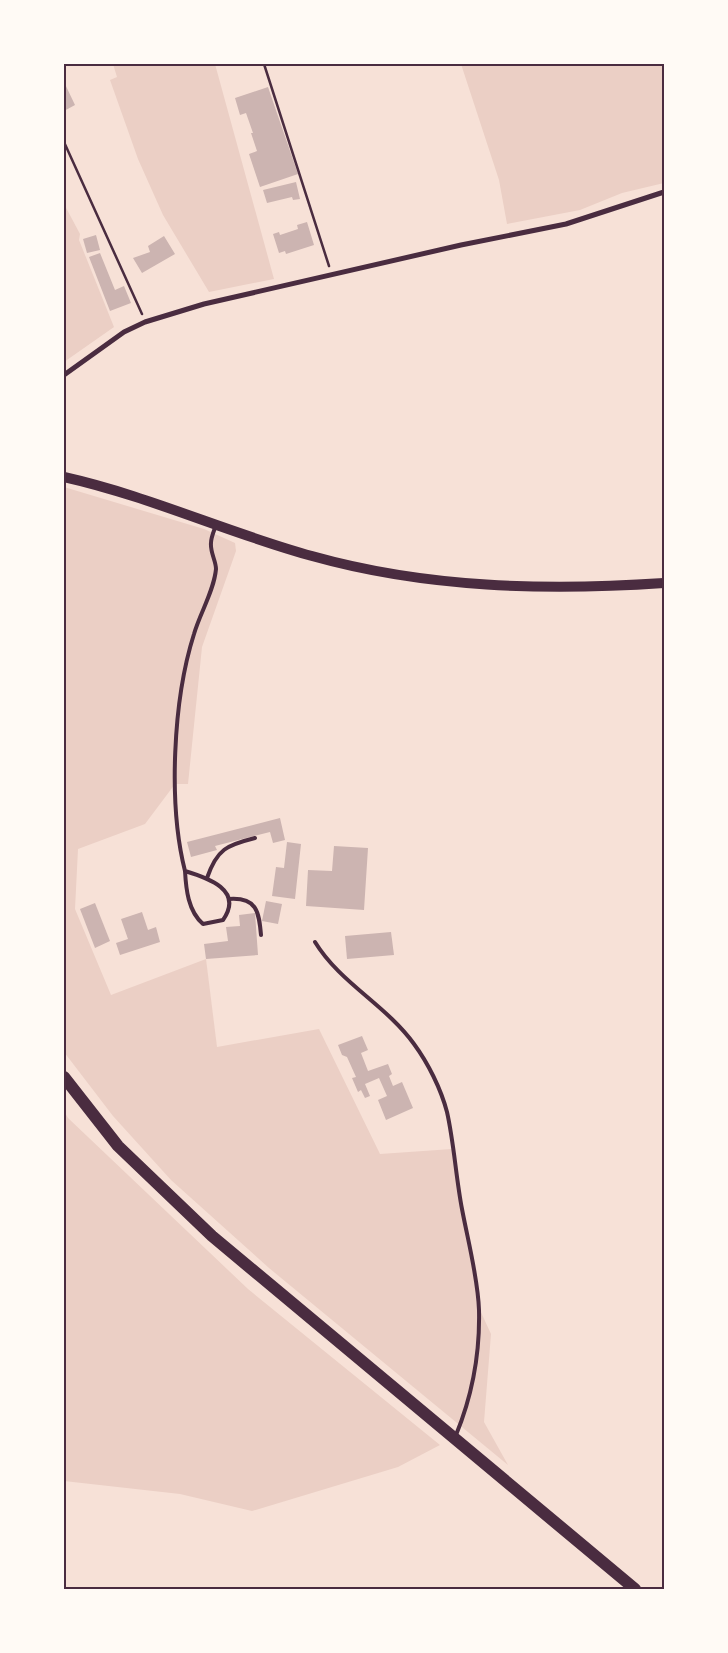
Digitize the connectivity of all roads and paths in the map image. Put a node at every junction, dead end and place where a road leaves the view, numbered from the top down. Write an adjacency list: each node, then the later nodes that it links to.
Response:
1 (264, 64): 4 (path)
2 (64, 142): 5 (path)
3 (664, 192): 4 (street)
4 (332, 274): 5 (street)
5 (145, 322): 6 (street)
6 (64, 375)
7 (64, 477): 8 (main road)
8 (216, 525): 9 (main road); 11 (lane)
9 (664, 582)
10 (255, 838): 12 (lane)
11 (185, 871): 12 (lane); 13 (lane)
12 (207, 878): 13 (lane)
13 (229, 899): 14 (lane)
14 (261, 935)
15 (315, 942): 17 (lane)
16 (64, 1077): 17 (main road)
17 (455, 1440): 18 (main road)
18 (634, 1589)

